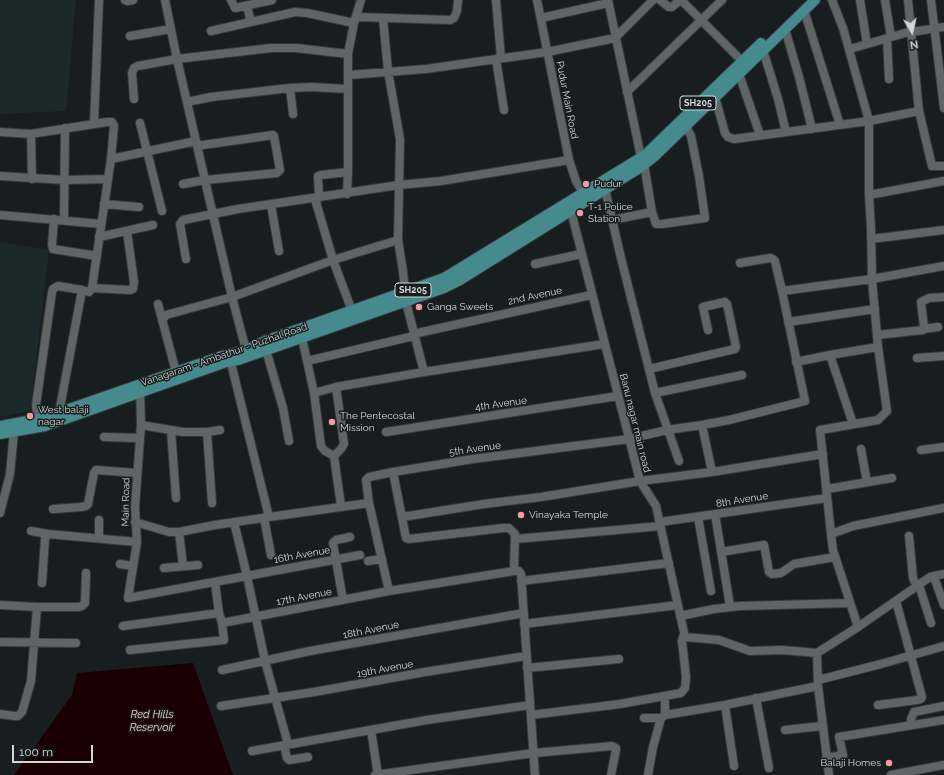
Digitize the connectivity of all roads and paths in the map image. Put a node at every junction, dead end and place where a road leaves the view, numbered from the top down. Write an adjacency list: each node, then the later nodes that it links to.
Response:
1 (99, 0): 64 (street)
2 (125, 0): 3 (street)
3 (133, 0)
4 (165, 0): 32 (street)
5 (231, 0): 23 (street)
6 (272, 0): 23 (street)
7 (361, 0): 27 (street)
8 (458, 0): 25 (street)
9 (496, 0): 44 (street)
10 (537, 0): 26 (street, Pudur Main Road)
11 (653, 0): 37 (street)
12 (660, 0): 13 (street)
13 (680, 0): 28 (street)
14 (722, 0): 28 (street)
15 (805, 0): 46 (main road, SH205)
16 (815, 0): 24 (main road)
17 (832, 0): 40 (street)
18 (860, 0): 39 (street)
19 (885, 0): 38 (street)
20 (908, 0): 35 (street)
21 (931, 0): 31 (street)
22 (608, 1): 26 (street); 37 (street)
23 (248, 6): 29 (street)
24 (804, 10): 33 (main road); 65 (street)
25 (383, 18): 27 (street); 47 (street)
26 (540, 18): 42 (street, Pudur Main Road)
27 (356, 20): 29 (street); 43 (street)
28 (701, 21): 46 (street); 53 (street)
29 (251, 22): 34 (street)
30 (944, 27): 31 (street)
31 (934, 28): 35 (street); 57 (street)
32 (171, 29): 36 (street); 45 (street)
33 (785, 29): 41 (main road); 67 (street)
34 (211, 31)
35 (910, 32): 38 (street); 59 (street)
36 (130, 36)
37 (615, 38): 42 (street); 53 (street)
38 (889, 38): 39 (street); 50 (street)
39 (867, 44): 40 (street)
40 (850, 49): 61 (street)
41 (763, 50): 48 (main road); 69 (street)
42 (547, 52): 44 (street); 75 (street, Pudur Main Road)
43 (348, 54): 45 (street); 49 (street)
44 (498, 58): 47 (street); 58 (street)
45 (178, 59): 55 (street); 56 (street)
46 (742, 61): 54 (main road, SH205)
47 (388, 72): 49 (street); 86 (street)
48 (739, 74): 54 (main road); 71 (street)
49 (349, 75): 52 (street)
50 (890, 79)
51 (290, 88): 52 (street); 56 (street); 60 (street)
52 (348, 89): 78 (street)
53 (627, 92): 76 (street)
54 (712, 94): 63 (main road); 71 (street)
55 (134, 99)
56 (187, 102): 72 (street)
57 (944, 108)
58 (504, 110)
59 (919, 111): 61 (street); 77 (street)
60 (293, 114)
61 (869, 120): 65 (street); 89 (street)
62 (140, 123): 73 (street)
63 (683, 123): 76 (main road); 97 (street)
64 (94, 124): 66 (street); 74 (street)
65 (840, 124): 67 (street)
66 (65, 128): 70 (street); 82 (street)
67 (812, 129): 69 (street)
68 (0, 132): 70 (street)
69 (786, 132): 71 (street)
70 (31, 134): 80 (street)
71 (760, 135)
72 (196, 143): 73 (street); 83 (street); 83 (street)
73 (147, 152): 74 (street); 95 (street)
74 (111, 159): 81 (street)
75 (569, 160): 86 (street); 90 (street, Pudur Main Road)
76 (642, 161): 87 (main road); 90 (main road, Vanagaram - Ambathur - Puzhal Road / SH205); 97 (street)
77 (944, 166)
78 (348, 172): 88 (street); 91 (street)
79 (0, 176): 80 (street)
80 (32, 179): 82 (street)
81 (108, 179): 82 (street); 92 (street)
82 (65, 180): 101 (street)
83 (205, 180): 85 (street); 98 (street)
84 (944, 181): 89 (street)
85 (183, 184)
86 (399, 185): 88 (street); 109 (street)
87 (605, 189): 90 (main road); 102 (street)
88 (347, 194): 91 (street)
89 (869, 195): 108 (street)
90 (585, 197): 96 (main road); 123 (main road, Vanagaram - Ambathur - Puzhal Road / SH205)
91 (317, 198): 93 (street); 114 (street)
92 (104, 204): 94 (street); 103 (street)
93 (271, 205): 98 (street); 110 (street)
94 (139, 207)
95 (162, 211)
96 (571, 211): 111 (street, Banu nagar main road); 123 (main road)
97 (652, 212): 102 (street)
98 (213, 214): 113 (street); 125 (street)
99 (0, 215): 100 (street)
100 (54, 220): 101 (street); 112 (street)
101 (64, 220): 103 (street)
102 (612, 220): 147 (street)
103 (101, 224): 107 (street)
104 (153, 225): 106 (street)
105 (944, 230): 108 (street)
106 (127, 231): 107 (street); 119 (street)
107 (99, 236): 112 (street)
108 (871, 239): 118 (street)
109 (398, 240): 114 (street); 123 (street)
110 (279, 251)
111 (581, 254): 116 (street); 122 (street, Banu nagar main road)
112 (97, 256): 119 (street)
113 (186, 259)
114 (333, 260): 125 (street); 128 (street)
115 (740, 263): 121 (street)
116 (535, 264)
117 (944, 266): 118 (street)
118 (872, 279): 121 (street); 127 (street)
119 (92, 288): 120 (street)
120 (82, 290): 156 (street); 157 (street)
121 (782, 291): 130 (street)
122 (591, 295): 134 (street, 2nd Avenue); 137 (street, Banu nagar main road)
123 (405, 297): 128 (main road, Vanagaram - Ambathur - Puzhal Road / SH205); 134 (street); 136 (main road)
124 (944, 297): 132 (street)
125 (232, 298): 129 (street); 139 (street)
126 (158, 304): 129 (street)
127 (875, 309): 130 (street); 135 (street)
128 (352, 311): 139 (main road, Vanagaram - Ambathur - Puzhal Road / SH205)
129 (162, 319): 148 (street)
130 (788, 322): 146 (street)
131 (938, 327): 132 (street)
132 (923, 329): 135 (street)
133 (708, 330): 147 (street)
134 (414, 335): 145 (street, 2nd Avenue); 149 (street)
135 (877, 335): 138 (street)
136 (302, 338): 140 (main road); 145 (street)
137 (604, 344): 149 (street); 155 (street, Banu nagar main road)
138 (878, 347): 141 (street); 158 (street)
139 (246, 350): 143 (main road, Vanagaram - Ambathur - Puzhal Road / SH205)
140 (266, 350): 143 (main road); 172 (street)
141 (830, 355): 146 (street); 158 (street)
142 (944, 356): 144 (street)
143 (233, 358): 148 (main road, Vanagaram - Ambathur - Puzhal Road / SH205); 152 (main road, Vanagaram - Ambathur - Puzhal Road / SH205); 197 (street)
144 (917, 358)
145 (307, 361): 153 (street)
146 (796, 362): 160 (street, 5th Avenue)
147 (650, 369): 154 (street)
148 (176, 372): 152 (main road, Vanagaram - Ambathur - Puzhal Road / SH205)
149 (424, 372): 151 (street)
150 (742, 375): 154 (street)
151 (336, 387): 153 (street); 177 (street)
152 (140, 389): 156 (main road, Vanagaram - Ambathur - Puzhal Road / SH205); 157 (main road, Vanagaram - Ambathur - Puzhal Road / SH205); 159 (street, Main Road)
153 (314, 393): 177 (street)
154 (655, 393): 164 (street)
155 (618, 396): 167 (street, 4th Avenue); 171 (street, Banu nagar main road)
156 (59, 413): 157 (main road, Vanagaram - Ambathur - Puzhal Road / SH205)
157 (38, 423): 161 (main road, Vanagaram - Ambathur - Puzhal Road / SH205); 165 (main road, Vanagaram - Ambathur - Puzhal Road / SH205)
158 (853, 424): 176 (street)
159 (141, 425): 162 (street); 170 (street, Main Road)
160 (702, 425): 164 (street, 5th Avenue); 180 (street)
161 (0, 426)
162 (171, 430): 166 (street); 186 (street)
163 (220, 430): 166 (street)
164 (667, 430): 171 (street, 5th Avenue); 178 (street)
165 (14, 432): 168 (main road, Vanagaram - Ambathur - Puzhal Road / SH205); 193 (street)
166 (207, 432): 189 (street)
167 (386, 432)
168 (0, 434)
169 (104, 437): 170 (street)
170 (139, 438): 181 (street, Main Road)
171 (629, 439): 179 (street, 5th Avenue); 183 (street, Banu nagar main road)
172 (289, 441)
173 (944, 447): 175 (street)
174 (861, 449): 184 (street)
175 (921, 450)
176 (823, 454): 180 (street); 185 (street)
177 (334, 456): 190 (street)
178 (679, 461)
179 (393, 472): 188 (street, 5th Avenue); 195 (street)
180 (712, 472): 183 (street)
181 (137, 473): 192 (street); 199 (street, Main Road)
182 (892, 478): 184 (street)
183 (640, 481): 195 (street); 201 (street, Banu nagar main road)
184 (867, 482): 185 (street)
185 (827, 488): 187 (street)
186 (176, 498)
187 (828, 498): 194 (street, 8th Avenue); 205 (street)
188 (369, 502): 190 (street); 216 (street)
189 (212, 503)
190 (341, 506): 197 (street)
191 (944, 508): 205 (street)
192 (53, 509)
193 (0, 513)
194 (714, 514): 196 (street, 8th Avenue); 211 (street)
195 (402, 517): 209 (street)
196 (698, 517): 201 (street, 8th Avenue); 234 (street)
197 (266, 518): 200 (street); 212 (street)
198 (99, 520): 208 (street)
199 (135, 522): 203 (street); 210 (street, Main Road)
200 (234, 522): 203 (street); 227 (street)
201 (660, 524): 209 (street, 8th Avenue); 218 (street, Banu nagar main road)
202 (32, 531): 204 (street)
203 (179, 532): 222 (street)
204 (48, 534): 208 (street); 231 (street)
205 (831, 534): 214 (street)
206 (908, 536): 232 (street)
207 (350, 537): 215 (street)
208 (99, 538): 210 (street)
209 (516, 539): 224 (street)
210 (137, 542): 221 (street, Main Road)
211 (721, 552): 214 (street); 242 (street)
212 (271, 555)
213 (360, 555): 215 (street, 16th Avenue)
214 (835, 557): 238 (street)
215 (335, 559): 227 (street, 16th Avenue); 236 (street)
216 (382, 559): 217 (street); 233 (street)
217 (368, 562)
218 (669, 563): 230 (street); 240 (street, Banu nagar main road)
219 (120, 564): 221 (street)
220 (198, 565): 222 (street)
221 (133, 566): 235 (street, Main Road)
222 (183, 566): 223 (street)
223 (164, 568)
224 (514, 570): 230 (street); 233 (street, 17th Avenue)
225 (86, 572): 243 (street)
226 (944, 574): 228 (street)
227 (248, 576): 229 (street, 16th Avenue); 246 (street)
228 (934, 577): 232 (street); 241 (street)
229 (215, 582): 235 (street, 16th Avenue); 244 (street)
230 (521, 582): 245 (street)
231 (42, 583)
232 (918, 586): 237 (street); 249 (street)
233 (389, 591): 236 (street, 17th Avenue)
234 (711, 591)
235 (128, 598)
236 (343, 600): 246 (street, 17th Avenue)
237 (896, 601): 252 (street); 260 (street)
238 (850, 603): 242 (street); 252 (street)
239 (0, 605): 243 (street)
240 (678, 605): 247 (street, Banu nagar main road); 250 (street)
241 (944, 605)
242 (730, 606): 247 (street)
243 (37, 607): 255 (street)
244 (218, 613): 248 (street); 251 (street)
245 (524, 613): 250 (street); 263 (street, 18th Avenue)
246 (256, 616): 248 (street, 17th Avenue); 263 (street)
247 (680, 616): 253 (street, Banu nagar main road)
248 (222, 623): 258 (street)
249 (931, 623)
250 (524, 624): 261 (street)
251 (123, 626)
252 (858, 627): 259 (street)
253 (685, 637): 259 (street); 267 (street, Banu nagar main road)
254 (0, 642): 255 (street)
255 (35, 642): 256 (street); 275 (street)
256 (76, 643)
257 (944, 646): 260 (street)
258 (130, 650)
259 (817, 653): 266 (street)
260 (911, 655): 266 (street); 271 (street)
261 (526, 656): 264 (street); 268 (street, 19th Avenue)
262 (619, 659): 264 (street)
263 (265, 661): 265 (street, 18th Avenue); 268 (street)
264 (527, 668): 273 (street)
265 (222, 670)
266 (818, 683): 269 (street); 281 (street)
267 (665, 696): 276 (street, Banu nagar main road); 277 (street)
268 (275, 697): 272 (street, 19th Avenue); 284 (street)
269 (756, 698): 270 (street); 291 (street)
270 (725, 705): 277 (street); 290 (street)
271 (878, 705)
272 (221, 706)
273 (530, 706): 276 (street); 282 (street)
274 (944, 706): 280 (street)
275 (0, 714)
276 (531, 715): 286 (street)
277 (663, 716): 278 (street); 296 (street)
278 (644, 718)
279 (944, 720): 280 (street)
280 (912, 725): 288 (street)
281 (822, 726): 283 (street); 288 (street)
282 (371, 730): 284 (street); 293 (street)
283 (785, 730)
284 (286, 744): 285 (street); 287 (street)
285 (252, 751)
286 (534, 753): 293 (street); 294 (street); 295 (street)
287 (308, 757)
288 (826, 758): 297 (street)
289 (944, 765): 292 (street)
290 (734, 766)
291 (769, 768)
292 (913, 773): 298 (street)
293 (377, 775)
294 (535, 775)
295 (612, 775)
296 (648, 775)
297 (829, 775)
298 (891, 775)

